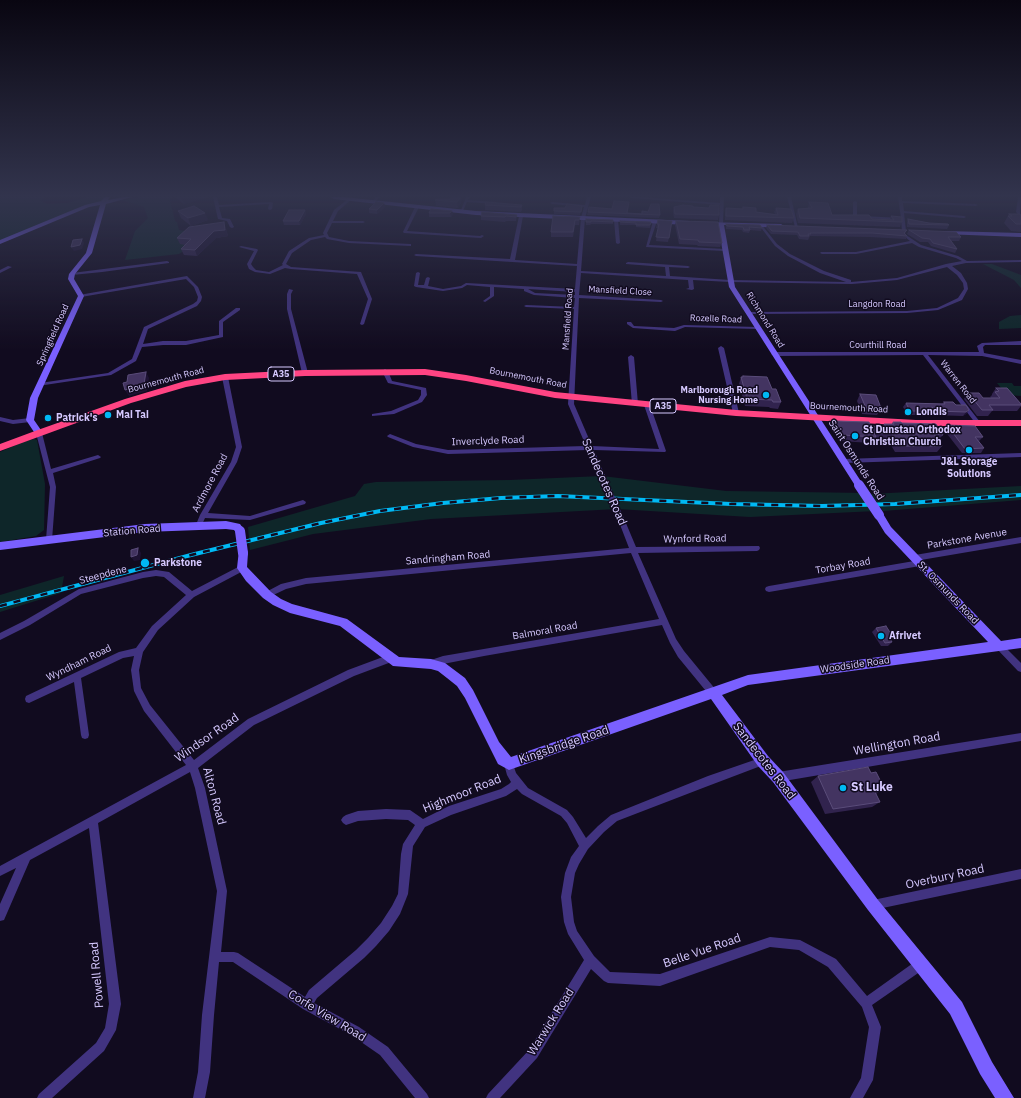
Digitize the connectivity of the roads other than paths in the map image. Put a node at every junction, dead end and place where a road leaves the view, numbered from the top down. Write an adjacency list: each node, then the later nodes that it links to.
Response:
1 (91, 248): 29 (street)
2 (244, 248): 12 (street)
3 (296, 248): 22 (street)
4 (514, 248): 15 (street)
5 (580, 248): 20 (street, Mansfield Road)
6 (691, 248): 11 (street)
7 (780, 248): 34 (street)
8 (883, 248): 13 (street)
9 (926, 248): 18 (street)
10 (261, 250): 12 (street)
11 (725, 250): 33 (street, Richmond Road)
12 (256, 251): 22 (street)
13 (822, 253)
14 (416, 255): 15 (street)
15 (513, 261): 20 (street)
16 (1021, 261): 18 (street)
17 (167, 262): 29 (street)
18 (966, 262): 21 (street)
19 (628, 263): 23 (street)
20 (579, 265): 27 (street, Mansfield Road)
21 (948, 265): 34 (street); 46 (street, Langdon Road)
22 (285, 266): 48 (street)
23 (667, 266): 25 (street); 30 (street)
24 (10, 267): 26 (street)
25 (688, 267)
26 (0, 272)
27 (579, 272): 30 (street); 39 (street, Mansfield Road)
28 (418, 273): 36 (street)
29 (72, 274): 40 (street, Springfield Road)
30 (668, 277): 32 (street)
31 (428, 278): 36 (street)
32 (690, 278): 33 (street); 37 (street)
33 (730, 280): 34 (street); 46 (street, Richmond Road)
34 (852, 283)
35 (492, 286): 36 (street, Mansfield Close); 39 (street, Mansfield Close); 42 (street)
36 (426, 287)
37 (688, 289)
38 (290, 290): 59 (street)
39 (578, 294): 41 (street, Mansfield Close); 44 (street, Mansfield Road)
40 (81, 296): 51 (street); 61 (street, Springfield Road)
41 (661, 301)
42 (485, 302)
43 (526, 306): 44 (street)
44 (576, 308): 62 (street, Mansfield Road)
45 (238, 309): 51 (street)
46 (748, 313): 49 (street, Richmond Road)
47 (629, 323): 49 (street, Rozelle Road)
48 (362, 324)
49 (757, 328): 54 (street, Richmond Road)
50 (1021, 343): 55 (street)
51 (140, 346): 61 (street)
52 (721, 348): 65 (street)
53 (924, 353): 54 (street, Courthill Road); 55 (street, Courthill Road); 70 (street, Warren Road)
54 (774, 354): 67 (street, Richmond Road)
55 (982, 354): 57 (street, Courthill Road)
56 (631, 357): 63 (street)
57 (1021, 362)
58 (385, 371): 59 (highway, Bournemouth Road / A35); 62 (highway, Bournemouth Road / A35); 66 (street)
59 (306, 373): 60 (highway, Bournemouth Road / A35)
60 (225, 377): 72 (highway, Bournemouth Road / A35); 81 (street, Ardmore Road)
61 (40, 386): 69 (street, Springfield Road)
62 (571, 397): 63 (highway, Bournemouth Road / A35); 75 (street, Sandecotes Road)
63 (634, 404): 64 (highway, Bournemouth Road / A35)
64 (648, 405): 65 (highway, Bournemouth Road / A35); 75 (street, Inverclyde Road)
65 (736, 413): 67 (highway, Bournemouth Road / A35)
66 (374, 414)
67 (816, 418): 70 (highway, Bournemouth Road / A35); 78 (street, Saint Osmunds Road)
68 (0, 420): 69 (street)
69 (30, 420): 72 (street)
70 (978, 423): 71 (highway, Bournemouth Road / A35)
71 (1021, 423)
72 (39, 433): 74 (highway, A35); 79 (street)
73 (390, 436): 75 (street, Inverclyde Road)
74 (0, 448)
75 (589, 448): 88 (street, Sandecotes Road, bridge)
76 (1021, 454): 78 (street)
77 (98, 456): 79 (street)
78 (844, 461): 82 (street, Saint Osmunds Road, bridge)
79 (49, 472): 84 (street)
80 (303, 502): 81 (street)
81 (203, 515): 83 (street, Ardmore Road)
82 (878, 515): 89 (street, St. Osmunds Road)
83 (198, 527): 84 (street, Station Road); 90 (street, Station Road, bridge)
84 (49, 540): 86 (street, Station Road)
85 (1021, 540): 89 (street, Parkstone Avenue)
86 (0, 546)
87 (757, 548): 88 (street, Wynford Road)
88 (634, 551): 93 (street, Sandringham Road); 94 (street, Sandecotes Road)
89 (918, 560): 91 (street, Torbay Road); 97 (street, St. Osmunds Road)
90 (242, 568): 92 (street, Alton Road); 93 (street)
91 (769, 589)
92 (191, 595): 95 (street, Steepdene); 98 (street, Alton Road)
93 (267, 595): 99 (street)
94 (664, 621): 100 (street, Balmoral Road); 103 (street, Sandecotes Road)
95 (0, 637)
96 (1021, 644): 97 (street, Woodside Road)
97 (999, 646): 101 (street, St. Osmunds Road); 103 (street, Woodside Road)
98 (139, 651): 102 (street, Wyndham Road); 109 (street, Alton Road)
99 (391, 658): 100 (street, Kingsbridge Road); 109 (street, Windsor Road)
100 (431, 664): 108 (street, Kingsbridge Road)
101 (1021, 668)
102 (77, 677): 104 (street, Wyndham Road); 105 (street)
103 (714, 693): 107 (street, Sandecotes Road); 108 (street, Kingsbridge Road)
104 (29, 699)
105 (85, 735)
106 (1021, 737): 110 (street, Wellington Road)
107 (763, 761): 110 (street, Sandecotes Road); 115 (street, Belle Vue Road)
108 (509, 764): 111 (street)
109 (193, 766): 113 (street, Windsor Road); 121 (street, Alton Road)
110 (778, 777): 119 (street, Sandecotes Road)
111 (517, 783): 114 (street, Highmoor Road); 115 (street)
112 (346, 820): 114 (street)
113 (93, 821): 116 (street, Windsor Road); 126 (street, Powell Road)
114 (422, 824): 125 (street, Highmoor Road)
115 (585, 846): 122 (street, Belle Vue Road)
116 (26, 858): 117 (street, Windsor Road); 120 (street)
117 (0, 871)
118 (1021, 874): 119 (street, Overbury Road)
119 (873, 905): 123 (street, Sandecotes Road)
120 (0, 916)
121 (215, 957): 125 (street, Corfe View Road); 127 (street, Alton Road)
122 (590, 960): 124 (street, Belle Vue Road); 129 (street, Warwick Road)
123 (920, 965): 124 (street); 131 (street, Sandecotes Road)
124 (866, 1003): 130 (street)
125 (306, 1005): 128 (street, Corfe View Road)
126 (42, 1098)
127 (199, 1098)
128 (423, 1098)
129 (492, 1098)
130 (856, 1098)
131 (1005, 1098)

